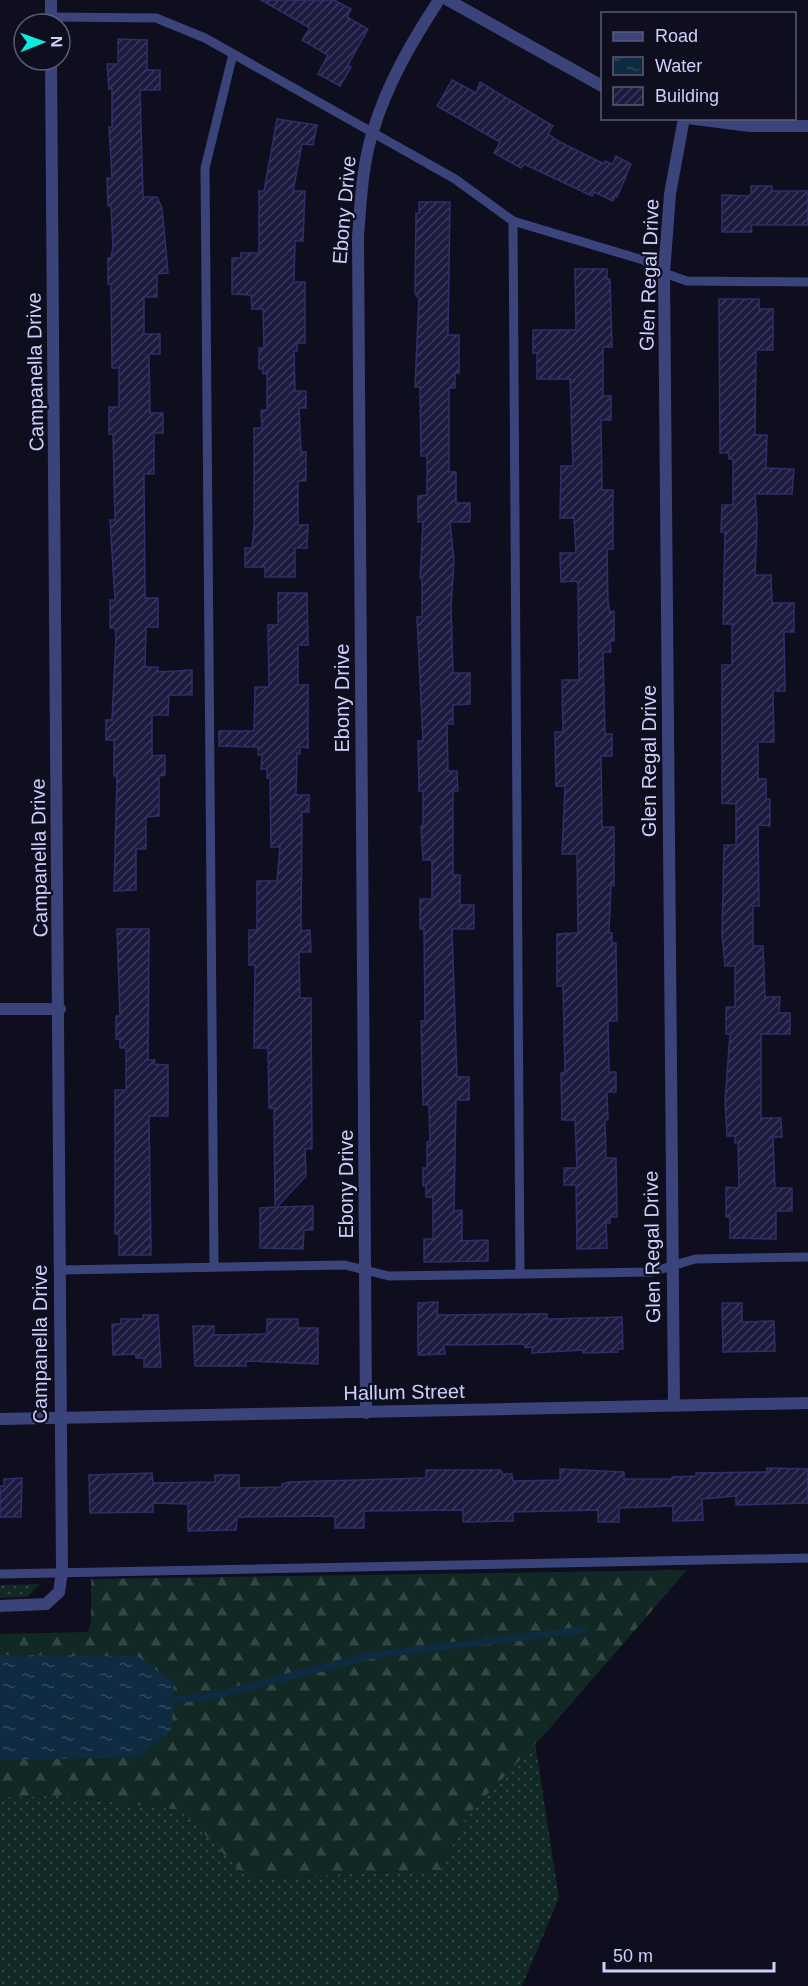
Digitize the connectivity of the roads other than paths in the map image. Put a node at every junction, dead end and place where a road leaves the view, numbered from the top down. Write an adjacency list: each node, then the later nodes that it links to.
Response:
1 (440, 0): 10 (street, Ebony Drive)
2 (448, 0): 6 (street)
3 (72, 20): 4 (lane)
4 (233, 54): 10 (lane); 17 (lane)
5 (51, 72): 15 (street, Campanella Drive)
6 (601, 85)
7 (685, 120): 12 (street, Glen Regal Drive)
8 (701, 120): 9 (street)
9 (808, 126)
10 (372, 132): 11 (lane); 20 (street, Ebony Drive)
11 (513, 221): 12 (lane); 21 (lane)
12 (664, 273): 13 (lane); 18 (street, Glen Regal Drive)
13 (808, 282)
14 (0, 1009): 15 (street)
15 (60, 1009): 19 (street, Campanella Drive)
16 (808, 1257): 18 (lane)
17 (214, 1266): 19 (lane); 20 (lane)
18 (672, 1268): 21 (lane); 23 (street, Glen Regal Drive)
19 (60, 1270): 25 (street, Campanella Drive)
20 (366, 1270): 21 (lane); 24 (street, Ebony Drive)
21 (520, 1274)
22 (808, 1403): 23 (street, Hallum Street)
23 (674, 1405): 24 (street, Hallum Street)
24 (366, 1413): 25 (street, Hallum Street)
25 (60, 1418): 26 (street, Hallum Street); 28 (street, Campanella Drive)
26 (0, 1419)
27 (808, 1558): 28 (lane)
28 (62, 1572): 29 (lane); 30 (street, Campanella Drive)
29 (0, 1574)
30 (0, 1606)

